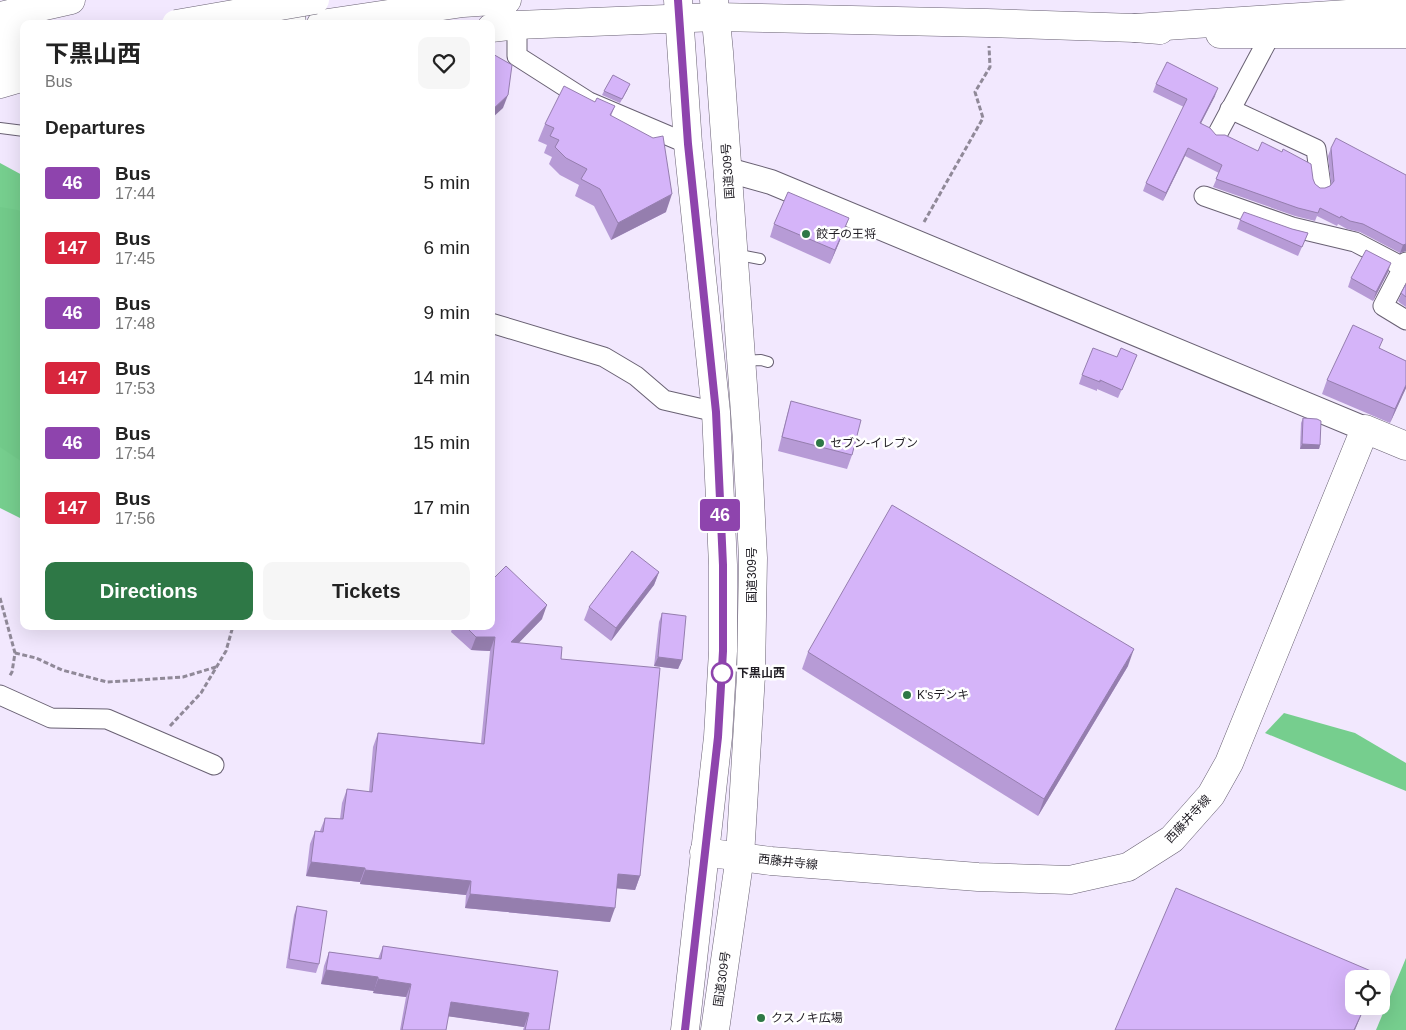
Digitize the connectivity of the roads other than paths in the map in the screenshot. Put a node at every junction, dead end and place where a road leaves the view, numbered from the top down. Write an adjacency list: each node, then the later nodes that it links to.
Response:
1 (71, 0): 8 (main road)
2 (289, 0): 10 (main road)
3 (315, 0): 9 (main road, bridge)
4 (507, 0): 11 (main road)
5 (679, 9): 6 (main road); 12 (main road); 26 (main road)
6 (715, 9): 13 (main road); 27 (main road, 国道309号)
7 (1406, 14): 13 (main road)
8 (0, 16)
9 (199, 20)
10 (292, 20)
11 (348, 20)
12 (504, 26): 26 (street)
13 (1135, 28): 15 (main road)
14 (20, 34): 17 (main road)
15 (1271, 34): 16 (main road); 22 (street)
16 (1406, 34)
17 (0, 36)
18 (20, 53): 19 (main road)
19 (0, 59)
20 (20, 78): 21 (main road)
21 (0, 84)
22 (1230, 109): 25 (street); 28 (street)
23 (0, 128): 24 (lane)
24 (20, 130)
25 (1218, 133)
26 (688, 144): 37 (main road)
27 (728, 170): 30 (main road, 国道309号); 38 (street)
28 (1321, 184)
29 (1204, 196): 32 (street)
30 (733, 254): 31 (lane); 35 (main road, 国道309号)
31 (760, 259)
32 (1405, 265): 33 (street)
33 (1406, 320)
34 (495, 324): 37 (street)
35 (742, 361): 36 (lane); 43 (main road, 国道309号)
36 (768, 362)
37 (716, 412): 42 (main road)
38 (1365, 429): 39 (main road); 43 (main road, 西藤井寺線)
39 (1404, 441)
40 (4, 688): 41 (street)
41 (214, 765)
42 (704, 852): 43 (main road, 西藤井寺線); 44 (main road)
43 (740, 856): 45 (main road, 国道309号)
44 (685, 1030)
45 (715, 1030)

